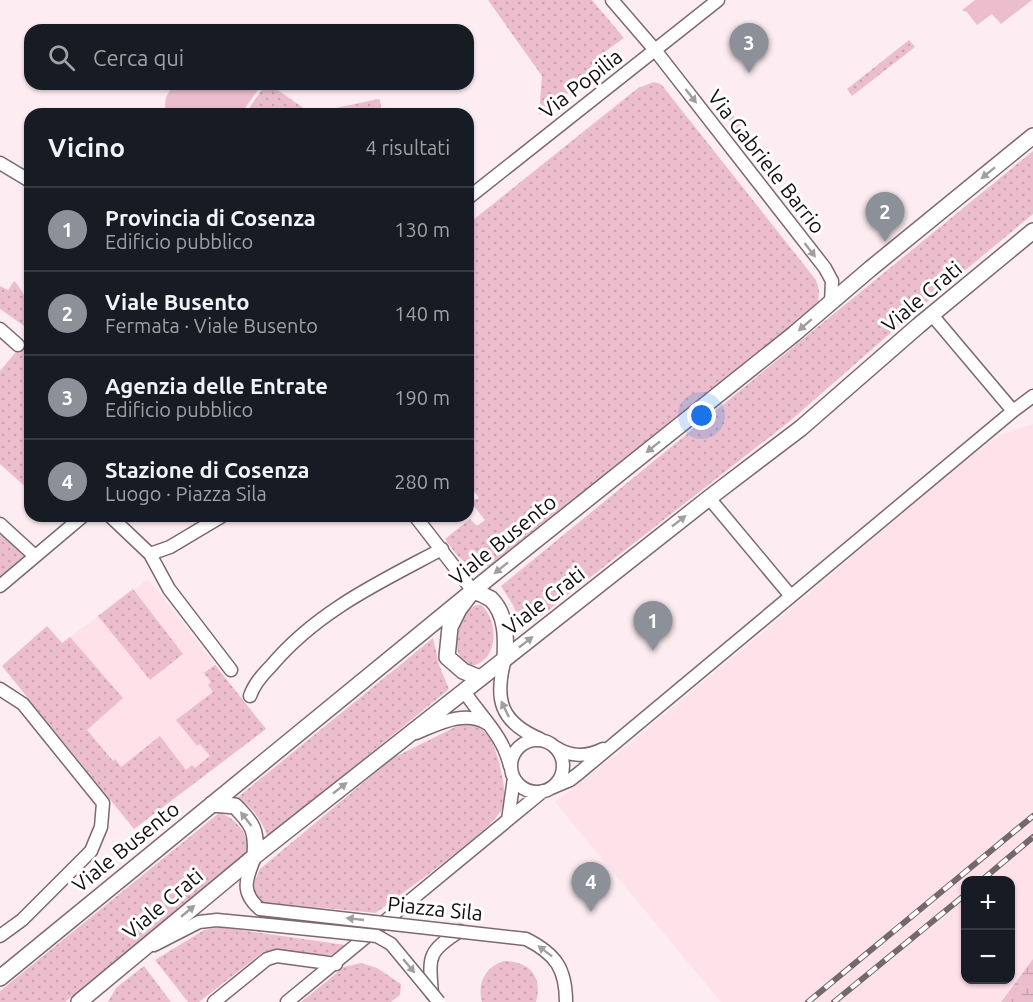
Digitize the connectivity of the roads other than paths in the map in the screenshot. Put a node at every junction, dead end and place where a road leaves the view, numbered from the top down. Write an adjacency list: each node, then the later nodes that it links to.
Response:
1 (612, 0): 3 (street, Via Gabriele Barrio)
2 (718, 0): 3 (street, Via Popilia)
3 (655, 50): 7 (street, Via Popilia); 9 (street, Via Gabriele Barrio, one-way to 9)
4 (1033, 136): 9 (main road, Viale Busento, one-way to 9)
5 (0, 163): 6 (street)
6 (24, 177)
7 (474, 193)
8 (1033, 231): 10 (main road, Viale Crati)
9 (831, 303): 25 (main road, Viale Busento, one-way to 25)
10 (932, 315): 14 (street); 15 (main road, Viale Crati)
11 (0, 329): 12 (street)
12 (18, 345)
13 (1033, 396): 14 (street)
14 (1013, 411): 26 (street)
15 (709, 498): 26 (street); 28 (main road, Viale Crati, one-way to 15)
16 (75, 522): 23 (street)
17 (116, 522): 22 (street)
18 (212, 522): 22 (street)
19 (420, 522): 21 (street)
20 (0, 524): 23 (street)
21 (442, 549): 25 (street); 33 (street)
22 (150, 554): 29 (street)
23 (35, 556): 24 (street)
24 (1, 583)
25 (473, 591): 27 (main road); 28 (main road); 40 (main road, Viale Busento)
26 (790, 596): 36 (street)
27 (447, 657): 30 (main road); 32 (main road)
28 (505, 659): 30 (main road, Viale Crati); 37 (street, one-way to 28)
29 (231, 670)
30 (480, 678): 32 (main road, Viale Crati)
31 (0, 689): 44 (street)
32 (464, 691): 34 (street); 35 (main road, Viale Crati)
33 (250, 696)
34 (491, 726): 35 (street); 38 (street)
35 (404, 738): 42 (main road, Viale Crati, one-way to 35)
36 (614, 742): 37 (street); 39 (street)
37 (549, 744): 38 (street); 39 (street)
38 (513, 774): 39 (street); 41 (street)
39 (547, 790): 41 (street)
40 (212, 804): 42 (main road, one-way to 40); 47 (main road, Viale Busento)
41 (508, 820): 46 (street)
42 (255, 856): 43 (street, Piazza Sila, one-way to 42, bridge); 45 (main road, Viale Crati, one-way to 42)
43 (460, 931): 48 (street, bridge); 52 (street, Piazza Sila, one-way to 43, bridge)
44 (0, 936)
45 (139, 952): 48 (street, Piazza Sila, one-way to 48, bridge); 49 (main road, Viale Crati)
46 (336, 964): 50 (street); 51 (street)
47 (0, 978)
48 (436, 998)
49 (79, 1002)
50 (214, 1002)
51 (287, 1002)
52 (566, 1002)

